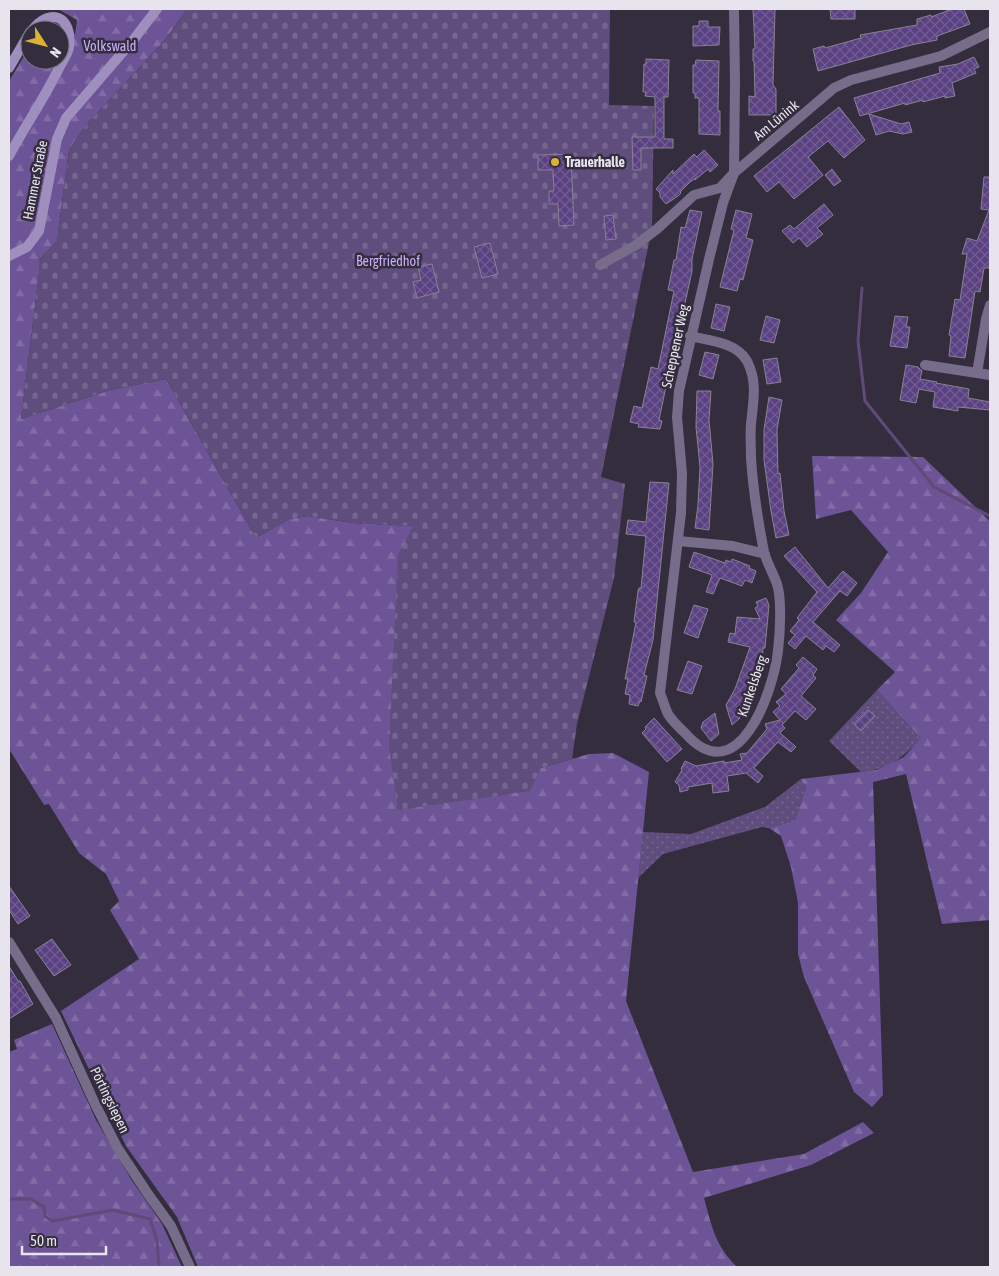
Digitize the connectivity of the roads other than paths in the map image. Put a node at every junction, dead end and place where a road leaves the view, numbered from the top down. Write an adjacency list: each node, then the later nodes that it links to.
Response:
1 (156, 9): 11 (main road, Hammer Straße)
2 (734, 9): 10 (street, Scheppener Weg)
3 (43, 20): 4 (main road, Hammer Straße)
4 (62, 20)
5 (990, 32): 10 (street, Am Lünink)
6 (20, 50): 7 (main road, Hammer Straße)
7 (9, 68)
8 (59, 70): 9 (main road, Hammer Straße)
9 (9, 156)
10 (734, 173): 12 (street, Am Lünink); 14 (street, Scheppener Weg)
11 (9, 256)
12 (600, 265)
13 (990, 305): 16 (street)
14 (690, 336): 18 (street, Scheppener Weg); 19 (street, Kunkelsberg)
15 (925, 365): 16 (street)
16 (978, 374): 17 (street)
17 (990, 375)
18 (678, 540): 19 (street); 20 (street, Scheppener Weg)
19 (765, 554): 20 (street, Kunkelsberg)
20 (660, 693)
21 (9, 942): 22 (street, Pörtingsiepen)
22 (190, 1267)

